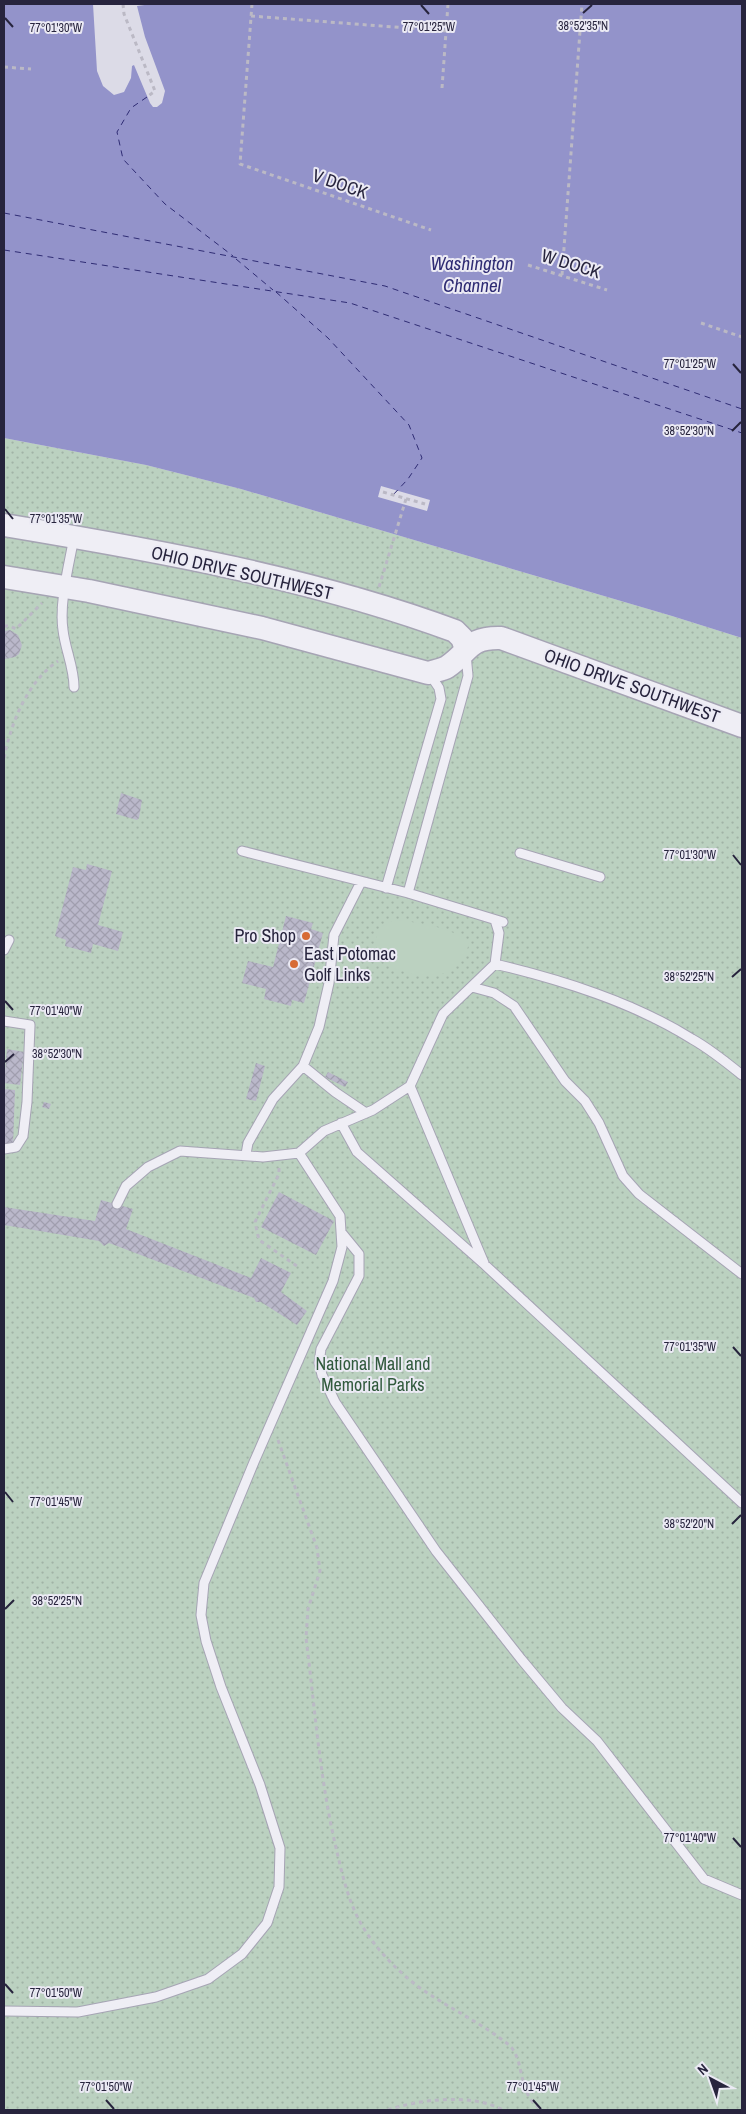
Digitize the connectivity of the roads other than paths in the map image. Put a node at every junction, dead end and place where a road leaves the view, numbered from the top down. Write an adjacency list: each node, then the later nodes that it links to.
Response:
1 (4, 525): 2 (street, OHIO DRIVE SOUTHWEST)
2 (74, 537): 4 (lane); 5 (street, OHIO DRIVE SOUTHWEST)
3 (4, 577): 4 (street)
4 (66, 587): 6 (street); 7 (lane)
5 (466, 649): 6 (street, OHIO DRIVE SOUTHWEST); 8 (street, OHIO DRIVE SOUTHWEST); 14 (lane)
6 (428, 673): 13 (lane)
7 (74, 686)
8 (742, 726)
9 (242, 851): 12 (lane)
10 (520, 853): 11 (lane)
11 (600, 877)
12 (361, 882): 13 (lane); 20 (lane)
13 (386, 888): 14 (lane)
14 (408, 893): 17 (lane)
15 (9, 940): 16 (lane)
16 (4, 950)
17 (495, 964): 18 (lane); 21 (lane)
18 (472, 987): 22 (lane); 31 (lane)
19 (4, 1021): 25 (lane)
20 (303, 1066): 23 (lane); 27 (lane)
21 (742, 1074)
22 (410, 1086): 23 (lane); 30 (lane)
23 (366, 1113): 24 (lane)
24 (341, 1123): 26 (lane); 30 (lane)
25 (4, 1149)
26 (299, 1153): 27 (lane); 29 (lane)
27 (246, 1154): 28 (lane)
28 (116, 1204)
29 (341, 1232): 33 (lane); 34 (lane)
30 (485, 1265): 32 (lane)
31 (742, 1274)
32 (742, 1503)
33 (742, 1895)
34 (4, 2011)

